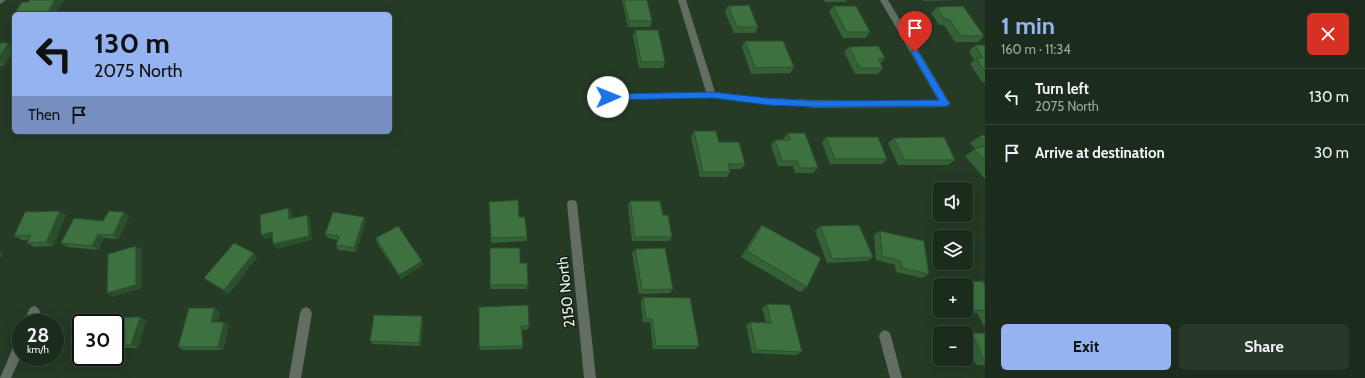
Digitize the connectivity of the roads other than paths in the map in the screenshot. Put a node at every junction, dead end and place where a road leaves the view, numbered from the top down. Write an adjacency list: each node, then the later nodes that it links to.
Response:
1 (682, 0): 3 (street)
2 (884, 0): 3 (street)
3 (712, 95): 4 (street)
4 (608, 97)
5 (572, 204): 11 (street, 2150 North)
6 (306, 313): 10 (street)
7 (885, 336): 12 (street)
8 (12, 362): 9 (street)
9 (5, 378)
10 (295, 378)
11 (590, 378)
12 (896, 378)

